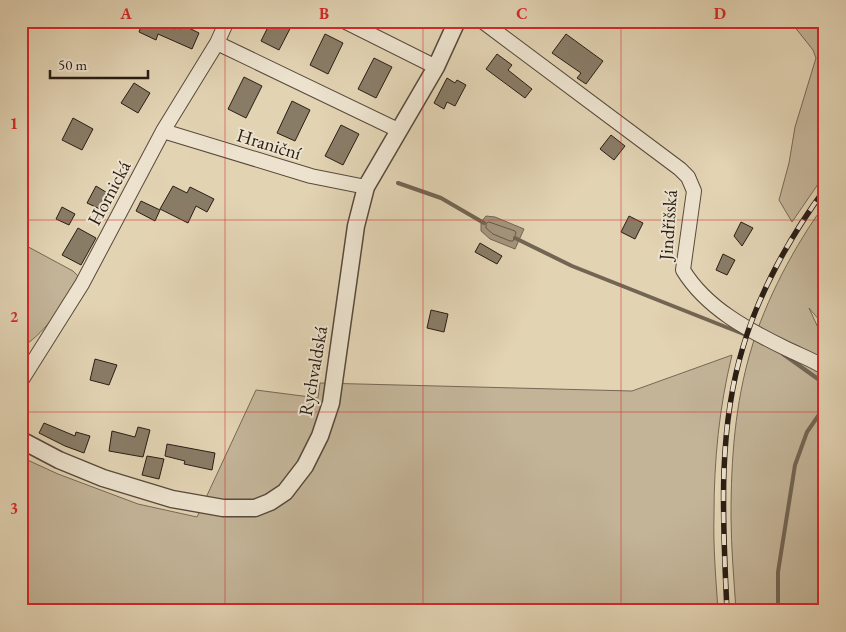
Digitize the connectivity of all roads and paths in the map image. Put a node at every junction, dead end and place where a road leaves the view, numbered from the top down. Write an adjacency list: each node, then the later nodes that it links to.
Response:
1 (228, 21): 5 (street, Hornická)
2 (344, 21): 6 (street)
3 (457, 21): 6 (street, Rychvaldská)
4 (482, 21): 10 (street, Jindřišská)
5 (217, 42): 7 (street); 8 (street, Hornická)
6 (436, 67): 7 (street, Rychvaldská)
7 (398, 130): 9 (street, Rychvaldská)
8 (163, 131): 9 (street, Hraniční); 11 (street, Hornická)
9 (366, 187): 12 (street, Rychvaldská)
10 (825, 368)
11 (21, 381)
12 (21, 440)

